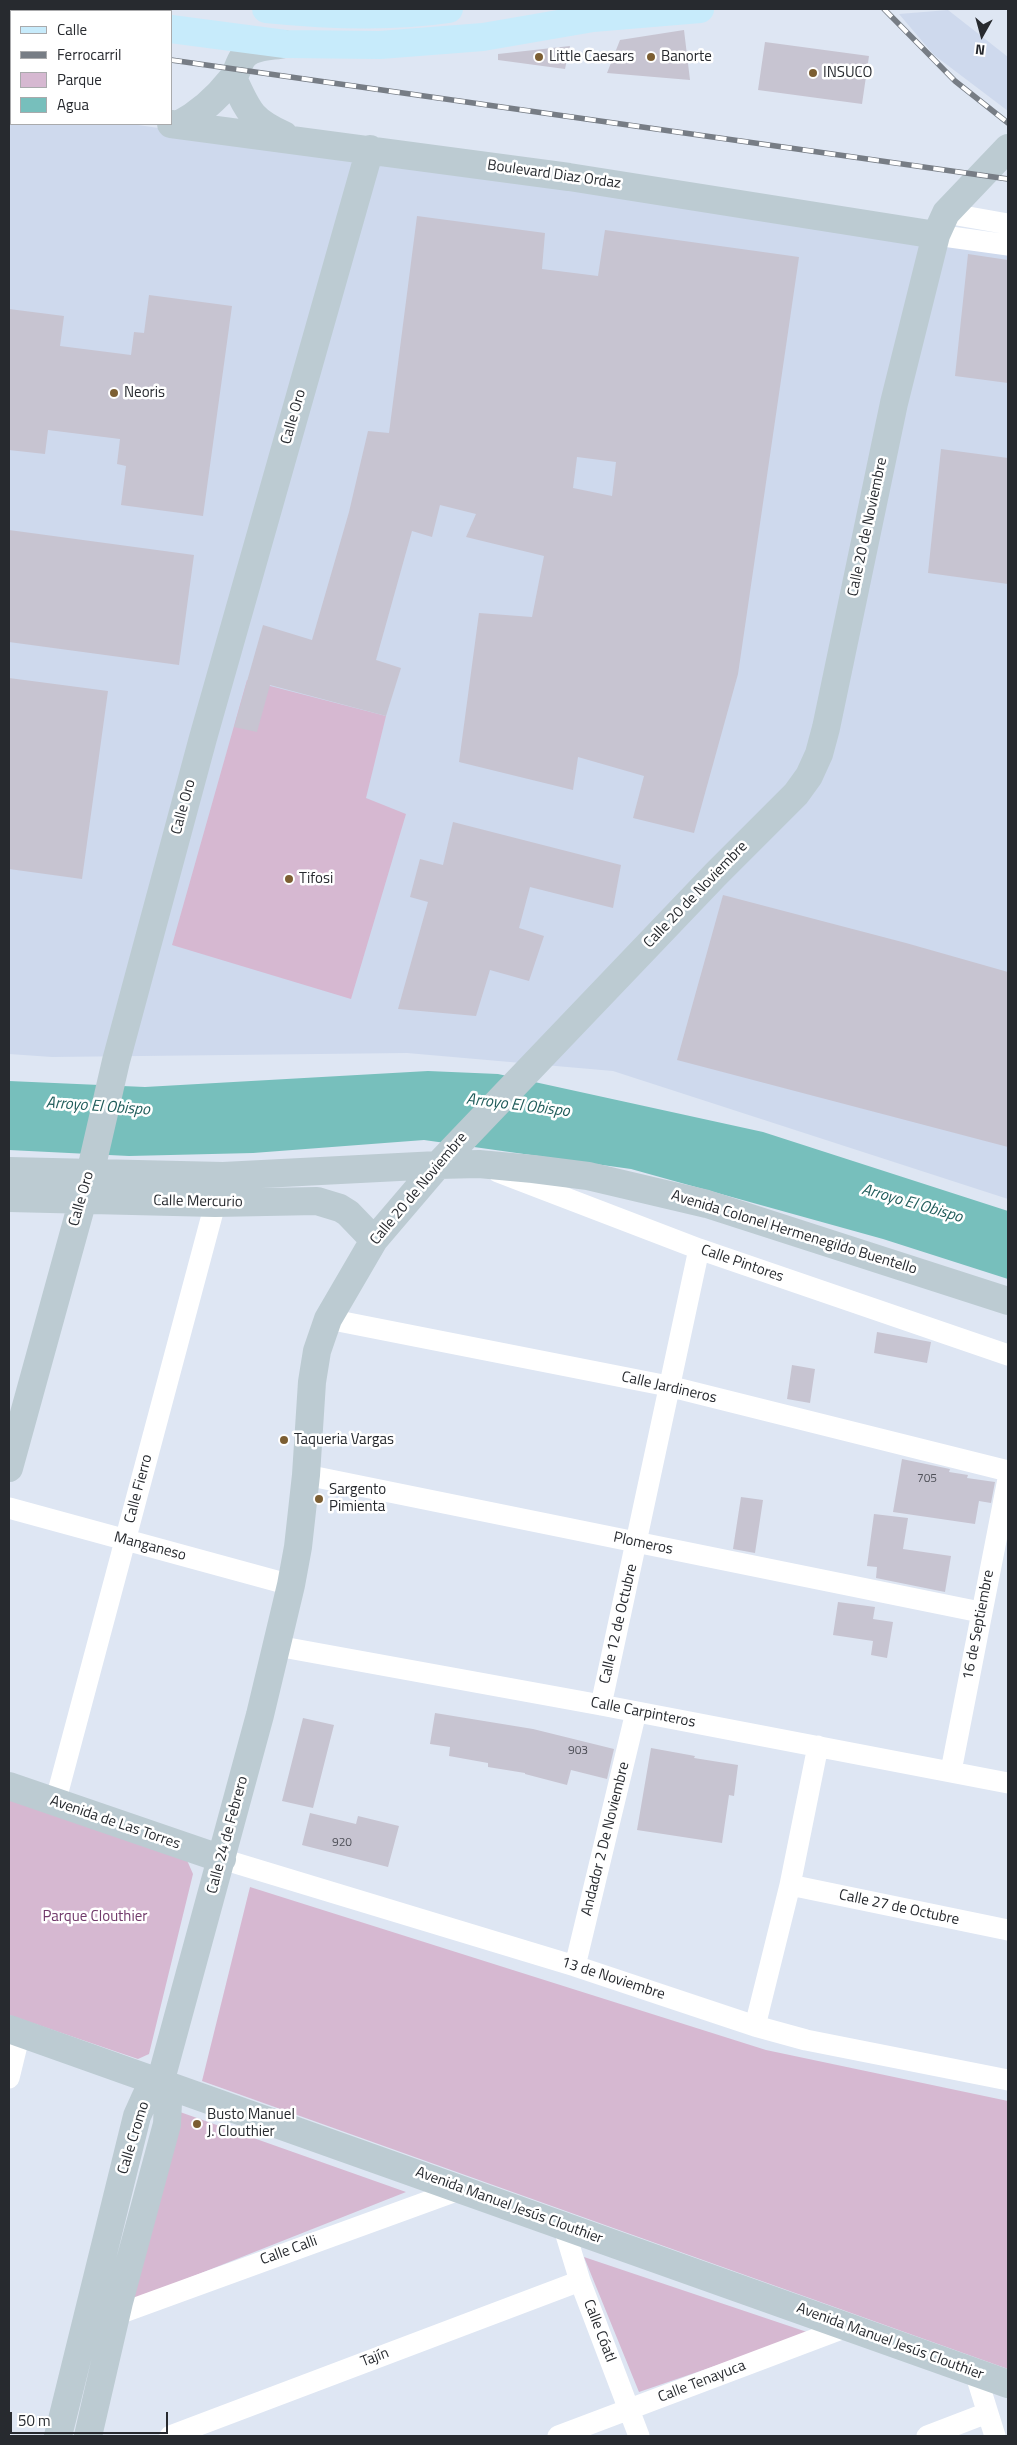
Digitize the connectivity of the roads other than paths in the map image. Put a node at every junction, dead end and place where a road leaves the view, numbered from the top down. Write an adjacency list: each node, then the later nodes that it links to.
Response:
1 (266, 9): 2 (main road)
2 (449, 9)
3 (700, 9): 5 (main road)
4 (172, 29): 5 (main road)
5 (285, 44): 6 (street)
6 (233, 78): 7 (street); 8 (street)
7 (174, 124): 8 (street, Boulevard Diaz Ordaz)
8 (297, 141): 10 (street, Boulevard Diaz Ordaz)
9 (1008, 148): 11 (street, Calle 20 de Noviembre)
10 (370, 149): 11 (street, Boulevard Diaz Ordaz); 18 (street, Calle Oro)
11 (941, 224): 12 (street); 13 (street); 15 (street, Calle 20 de Noviembre)
12 (1008, 224)
13 (1008, 245)
14 (479, 1164): 15 (street, Avenida Colonel Hermenegildo Buentello); 22 (street, Calle Pintores); 23 (street, Avenida Colonel Hermenegildo Buentello)
15 (438, 1165): 17 (street, Avenida Colonel Hermenegildo Buentello); 21 (street, Calle 20 de Noviembre)
16 (9, 1171): 18 (street, Avenida Colonel Hermenegildo Buentello)
17 (222, 1176): 18 (street, Avenida Colonel Hermenegildo Buentello); 20 (street, Calle Fierro)
18 (88, 1178): 19 (street, Calle Mercurio); 20 (street, Calle Mercurio); 27 (street, Calle Oro)
19 (9, 1198)
20 (215, 1204): 21 (street, Calle Mercurio); 32 (street, Calle Fierro)
21 (374, 1240): 24 (street, Calle 20 de Noviembre)
22 (699, 1249): 25 (street, Calle Pintores); 26 (street, Calle 12 de Octubre)
23 (1008, 1301)
24 (328, 1318): 26 (street, Calle Jardineros); 29 (street, Calle 20 de Noviembre)
25 (1008, 1355)
26 (668, 1386): 28 (street, Calle Jardineros); 33 (street, Calle 12 de Octubre)
27 (9, 1468)
28 (1008, 1471)
29 (306, 1475): 33 (street, Plomeros); 34 (street, Calle 20 de Noviembre)
30 (1008, 1479): 35 (street, 16 de Septiembre)
31 (9, 1508): 32 (street, Manganeso)
32 (125, 1541): 34 (street, Manganeso); 43 (street, Calle Fierro)
33 (638, 1543): 35 (street, Plomeros); 37 (street, Calle 12 de Octubre)
34 (291, 1585): 36 (street, Calle 24 de Febrero)
35 (980, 1612): 40 (street, 16 de Septiembre)
36 (277, 1646): 37 (street, Calle Carpinteros); 44 (street, Calle 24 de Febrero)
37 (600, 1705): 38 (street, Calle Carpinteros)
38 (636, 1712): 39 (street, Calle Carpinteros); 47 (street, Andador 2 De Noviembre)
39 (818, 1746): 40 (street, Calle Carpinteros); 45 (street)
40 (950, 1771): 41 (street, Calle Carpinteros)
41 (1008, 1782)
42 (9, 1786): 43 (street, Avenida de Las Torres)
43 (55, 1803): 44 (street, Avenida de Las Torres)
44 (222, 1859): 47 (street, 13 de Noviembre); 52 (street, Calle 24 de Febrero)
45 (790, 1885): 46 (street, Calle 27 de Octubre); 48 (street)
46 (1008, 1930)
47 (575, 1966): 48 (street, 13 de Noviembre)
48 (755, 2026): 51 (street, 13 de Noviembre)
49 (14, 2031): 50 (street); 52 (street, Avenida Manuel Jesús Clouthier)
50 (9, 2078)
51 (1008, 2080)
52 (160, 2083): 53 (street, Avenida Manuel Jesús Clouthier); 56 (street, Calle Cromo); 62 (street, Calle Cromo)
53 (462, 2189): 54 (street, Avenida Manuel Jesús Clouthier); 56 (street, Calle Calli)
54 (563, 2225): 55 (street, Calle Cóatl); 57 (street, Avenida Manuel Jesús Clouthier)
55 (580, 2280): 60 (street, Calle Cóatl); 64 (street, Tajín)
56 (116, 2315): 63 (street, Calle Cromo)
57 (847, 2327): 58 (street, Avenida Manuel Jesús Clouthier); 60 (street, Calle Tenayuca)
58 (975, 2372): 59 (street, Avenida Manuel Jesús Clouthier); 61 (street)
59 (1008, 2384)
60 (629, 2410): 65 (street, Calle Tenayuca); 66 (street, Calle Cóatl)
61 (987, 2413): 67 (street); 68 (street)
62 (58, 2436)
63 (88, 2436)
64 (170, 2436)
65 (558, 2436)
66 (639, 2436)
67 (927, 2436)
68 (995, 2436)

